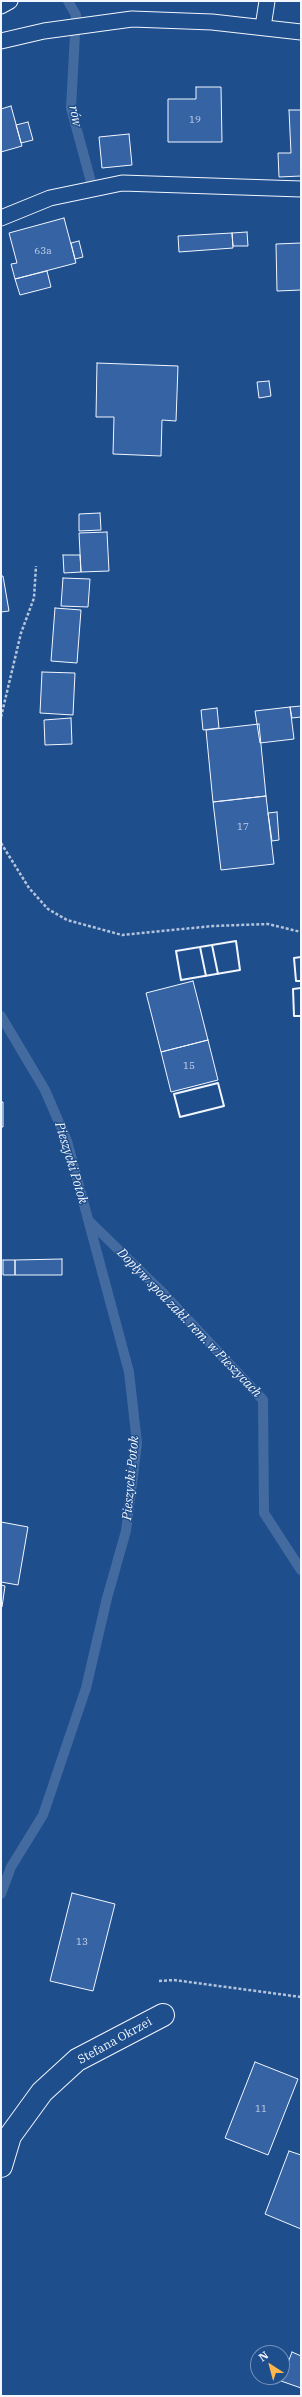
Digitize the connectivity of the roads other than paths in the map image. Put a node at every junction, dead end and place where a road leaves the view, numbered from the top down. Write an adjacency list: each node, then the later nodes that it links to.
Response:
1 (10, 1): 3 (lane)
2 (266, 1): 4 (lane)
3 (1, 6)
4 (263, 27): 5 (lane); 6 (lane)
5 (301, 32)
6 (1, 41)
7 (301, 189): 8 (lane)
8 (1, 218)
9 (163, 2014): 10 (street, Stefana Okrzei)
10 (1, 2166)

